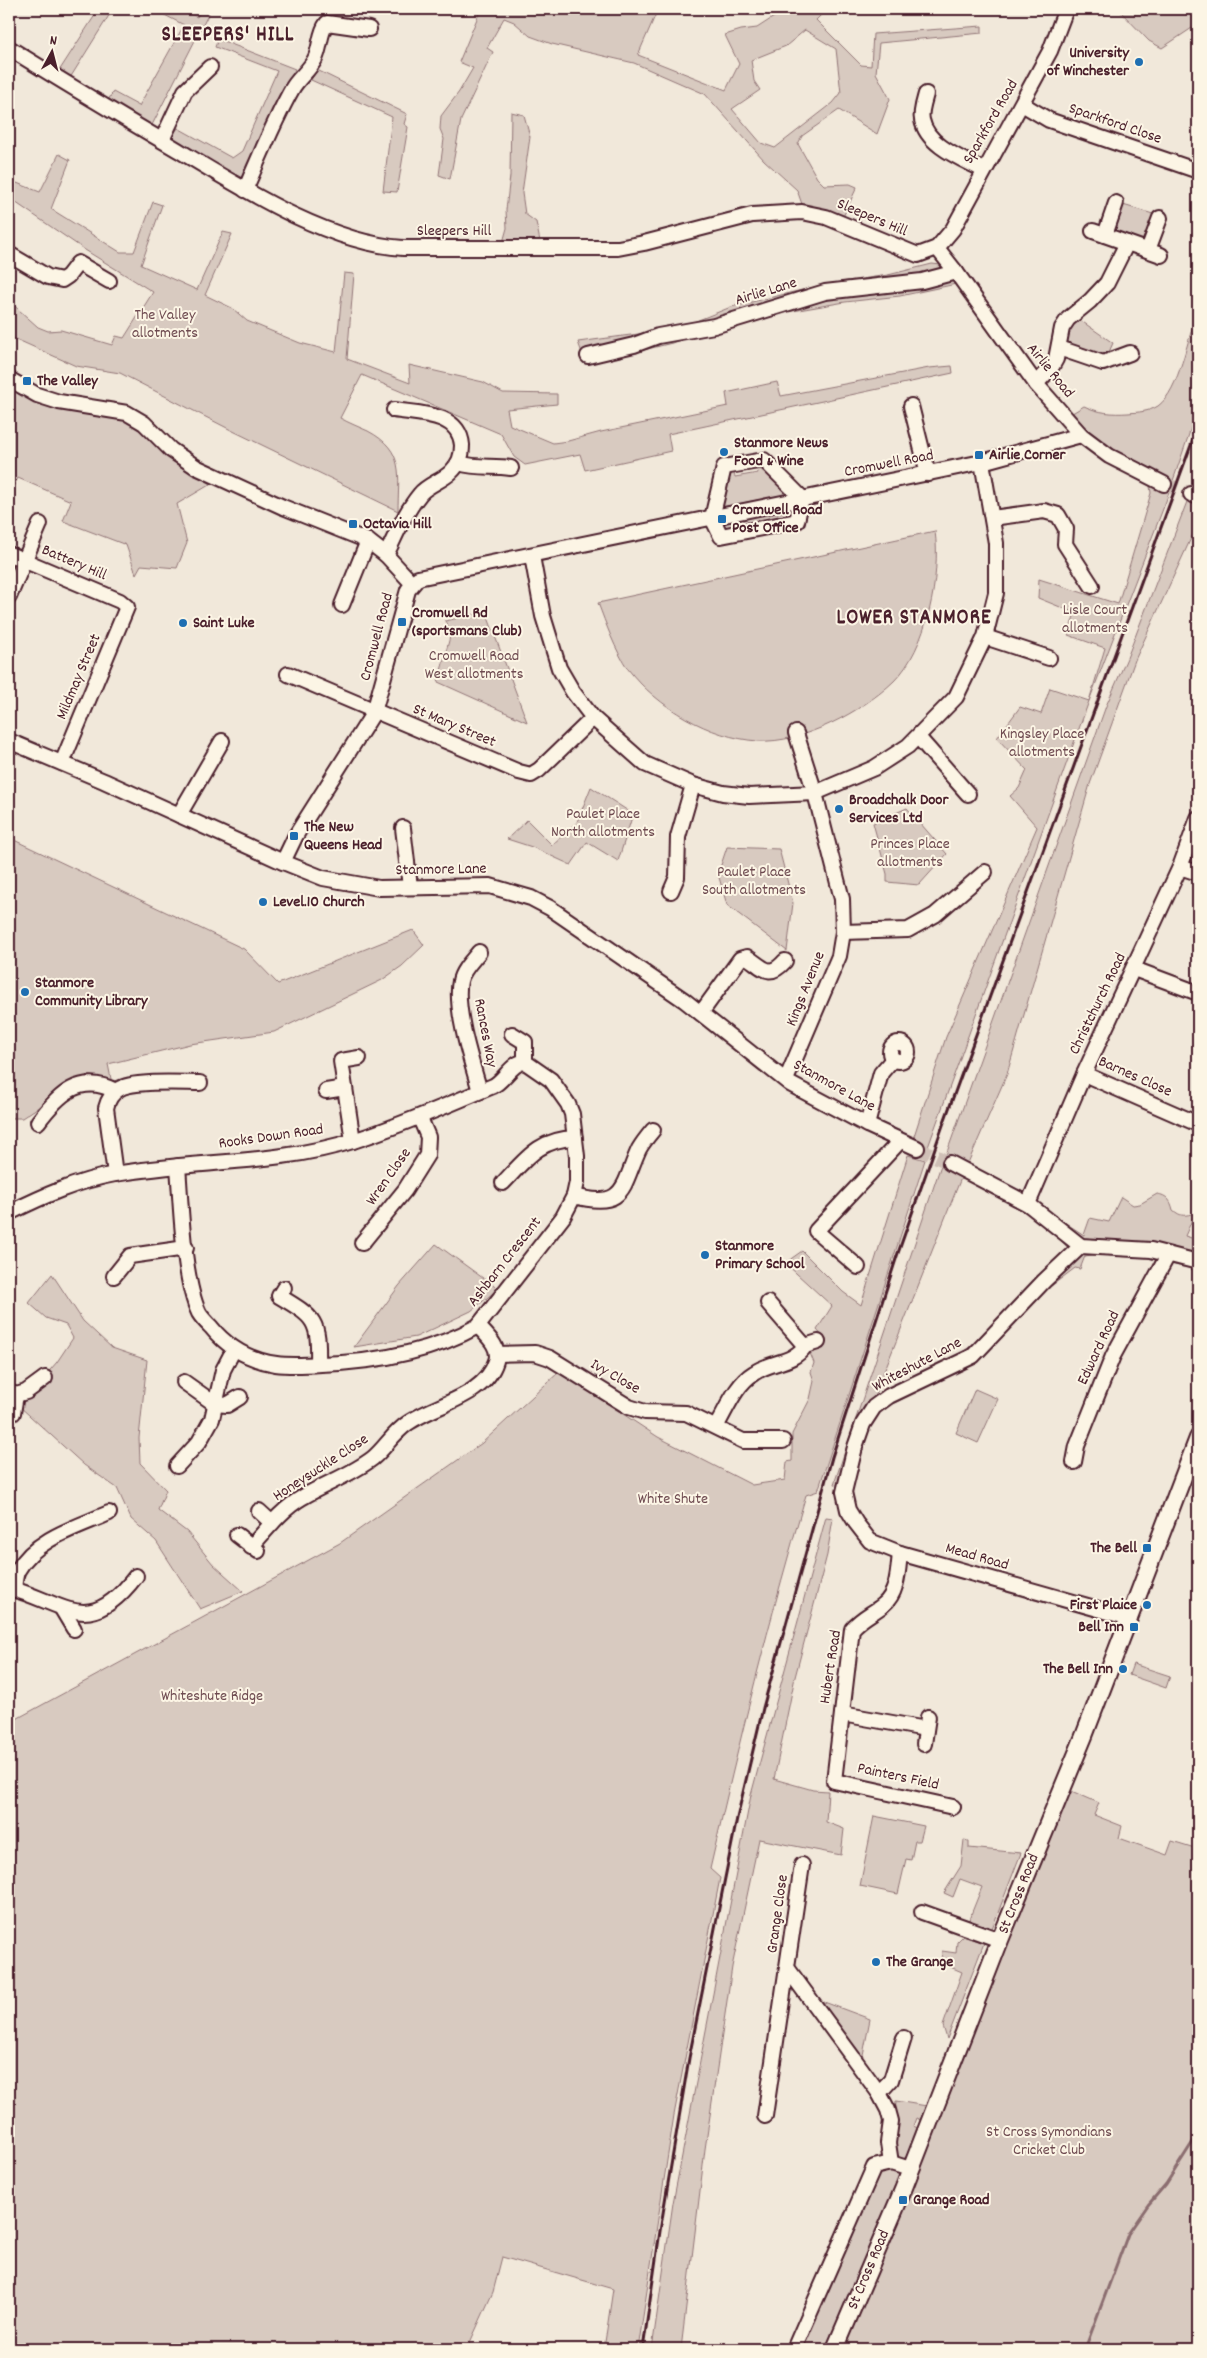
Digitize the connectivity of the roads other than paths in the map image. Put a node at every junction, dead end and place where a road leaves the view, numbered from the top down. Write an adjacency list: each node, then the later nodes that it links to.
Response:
1 (1066, 9): 6 (street, Sparkford Road)
2 (369, 29): 10 (street)
3 (9, 48): 7 (street, Sleepers Hill)
4 (210, 67): 7 (street)
5 (926, 94): 8 (street)
6 (1022, 104): 8 (street, Sparkford Road); 9 (street, Sparkford Close)
7 (162, 140): 10 (street, Sleepers Hill)
8 (984, 170): 14 (street, Sparkford Road)
9 (1198, 171)
10 (245, 190): 14 (street, Sleepers Hill)
11 (1116, 203): 13 (street)
12 (1160, 218): 13 (street)
13 (1127, 243): 18 (street)
14 (936, 248): 16 (street, Airlie Road)
15 (9, 254): 17 (street)
16 (956, 272): 20 (street, Airlie Lane); 22 (street, Airlie Road)
17 (109, 281)
18 (1059, 348): 19 (street); 22 (street)
19 (1130, 354)
20 (588, 356)
21 (9, 379): 35 (street)
22 (1036, 384): 25 (street, Airlie Road)
23 (911, 406): 29 (street)
24 (394, 410): 27 (street)
25 (1081, 435): 26 (street, Cromwell Road); 30 (street, Airlie Road)
26 (982, 462): 29 (street, Cromwell Road); 33 (street)
27 (459, 463): 28 (street); 37 (street)
28 (511, 468)
29 (928, 474): 31 (street, Cromwell Road)
30 (1164, 484)
31 (802, 498): 32 (street, Cromwell Road); 32 (street); 32 (street)
32 (712, 518): 38 (street, Cromwell Road)
33 (992, 518): 41 (street); 45 (street)
34 (40, 524): 39 (street)
35 (368, 542): 37 (street); 44 (street)
36 (9, 554): 39 (street, Battery Hill)
37 (386, 555): 40 (street)
38 (532, 556): 40 (street, Cromwell Road); 49 (street)
39 (24, 561): 42 (street); 43 (street, Battery Hill)
40 (412, 584): 48 (street, Cromwell Road)
41 (1092, 586)
42 (9, 597)
43 (126, 604): 54 (street, Mildmay Street)
44 (342, 604)
45 (985, 638): 46 (street); 51 (street)
46 (1049, 658)
47 (288, 674): 48 (street, St Mary Street)
48 (374, 712): 49 (street, St Mary Street); 61 (street, Cromwell Road)
49 (593, 718): 55 (street)
50 (796, 733): 56 (street, Kings Avenue)
51 (918, 737): 56 (street); 57 (street)
52 (9, 741): 54 (street, Stanmore Lane)
53 (222, 742): 58 (street)
54 (62, 763): 58 (street, Stanmore Lane)
55 (693, 785): 56 (street); 66 (street)
56 (815, 793): 67 (street, Kings Avenue)
57 (968, 794)
58 (179, 815): 61 (street, Stanmore Lane)
59 (1198, 818): 62 (street, Christchurch Road)
60 (403, 828): 65 (street)
61 (282, 862): 65 (street, Stanmore Lane)
62 (1180, 867): 64 (street); 70 (street, Christchurch Road)
63 (984, 872): 67 (street)
64 (1198, 874)
65 (410, 887): 72 (street, Stanmore Lane)
66 (671, 891)
67 (843, 932): 78 (street, Kings Avenue)
68 (479, 952): 83 (street, Rances Way)
69 (785, 961): 72 (street)
70 (1134, 970): 71 (street); 77 (street, Christchurch Road)
71 (1198, 993)
72 (701, 1013): 78 (street, Stanmore Lane)
73 (512, 1034): 76 (street, Rances Way)
74 (359, 1058): 80 (street)
75 (893, 1060): 87 (street)
76 (525, 1062): 83 (street, Rooks Down Road); 89 (street, Ashbarn Crescent)
77 (1084, 1074): 86 (street, Barnes Close); 98 (street, Christchurch Road)
78 (786, 1080): 87 (street, Stanmore Lane)
79 (200, 1083): 81 (street)
80 (345, 1088): 82 (street); 90 (street)
81 (116, 1091): 85 (street); 95 (street)
82 (326, 1091)
83 (480, 1092): 84 (street, Rooks Down Road)
84 (420, 1118): 90 (street, Rooks Down Road); 100 (street, Wren Close)
85 (38, 1122)
86 (1198, 1124)
87 (867, 1125): 91 (street, Stanmore Lane)
88 (653, 1130): 97 (street)
89 (575, 1138): 96 (street); 97 (street, Ashbarn Crescent)
90 (353, 1141): 94 (street, Rooks Down Road)
91 (900, 1141): 92 (street, Stanmore Lane); 105 (street)
92 (917, 1148)
93 (950, 1163): 98 (street)
94 (178, 1166): 95 (street, Rooks Down Road); 102 (street, Ashbarn Crescent)
95 (115, 1174): 99 (street, Rooks Down Road)
96 (503, 1183)
97 (574, 1196): 109 (street, Ashbarn Crescent)
98 (1028, 1204): 101 (street)
99 (9, 1213)
100 (362, 1243)
101 (1081, 1246): 103 (street); 124 (street, Whiteshute Lane)
102 (186, 1248): 106 (street); 110 (street, Ashbarn Crescent)
103 (1168, 1254): 104 (street); 122 (street, Edward Road)
104 (1198, 1262)
105 (858, 1267)
106 (114, 1276)
107 (284, 1288): 112 (street)
108 (768, 1303): 119 (street)
109 (478, 1326): 111 (street); 112 (street, Ashbarn Crescent)
110 (234, 1349): 112 (street, Ashbarn Crescent); 117 (street)
111 (497, 1354): 119 (street, Ivy Close); 127 (street, Honeysuckle Close)
112 (318, 1364)
113 (45, 1378): 115 (street)
114 (184, 1382): 117 (street)
115 (12, 1394): 118 (street)
116 (240, 1396): 117 (street)
117 (214, 1404): 123 (street)
118 (13, 1413)
119 (716, 1427): 121 (street, Ivy Close)
120 (1198, 1438): 133 (main road, St Cross Road)
121 (783, 1441)
122 (1074, 1462)
123 (177, 1466)
124 (844, 1492): 129 (street, Mead Road)
125 (259, 1512): 127 (street, Honeysuckle Close)
126 (109, 1513): 131 (street)
127 (272, 1523): 128 (street, Honeysuckle Close)
128 (237, 1535)
129 (900, 1553): 133 (street, Mead Road); 135 (street, Hubert Road)
130 (137, 1576): 132 (street)
131 (11, 1588): 132 (street)
132 (62, 1609): 134 (street)
133 (1130, 1618): 141 (main road, St Cross Road)
134 (74, 1629)
135 (842, 1714): 136 (street, Hubert Road); 137 (street, Hubert Road)
136 (924, 1744)
137 (834, 1781): 138 (street, Painters Field)
138 (953, 1807)
139 (802, 1865): 142 (street, Grange Close)
140 (922, 1912): 141 (street)
141 (1000, 1940): 147 (main road, St Cross Road)
142 (788, 1968): 144 (street); 145 (street)
143 (904, 2038): 144 (street)
144 (878, 2092): 146 (street)
145 (765, 2116)
146 (891, 2163): 147 (street); 148 (street)
147 (910, 2170): 149 (main road, St Cross Road)
148 (794, 2349)
149 (835, 2349)

